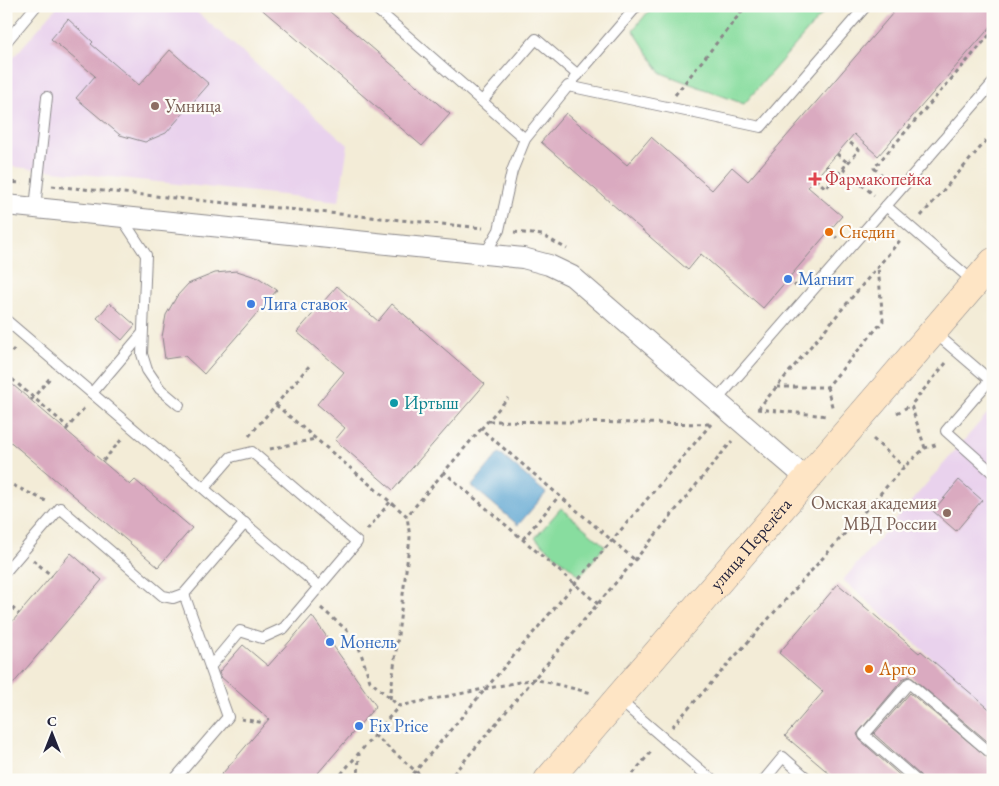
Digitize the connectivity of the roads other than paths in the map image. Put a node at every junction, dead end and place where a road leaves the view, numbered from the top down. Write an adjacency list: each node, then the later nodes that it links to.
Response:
1 (36, 6): 5 (lane)
2 (373, 6): 10 (lane)
3 (637, 6): 6 (lane)
4 (866, 6): 8 (lane)
5 (6, 42)
6 (578, 75): 8 (lane); 10 (lane)
7 (993, 82): 13 (lane)
8 (568, 86): 11 (lane)
9 (47, 97): 14 (lane)
10 (482, 101): 11 (lane)
11 (525, 138): 16 (lane)
12 (6, 204): 14 (street)
13 (886, 206): 18 (lane); 23 (lane)
14 (35, 208): 15 (street)
15 (121, 216): 16 (street); 21 (lane)
16 (485, 254): 23 (street)
17 (993, 262): 18 (main road, улица Перелёта)
18 (975, 283): 20 (main road, улица Перелёта)
19 (6, 320): 22 (lane)
20 (934, 331): 25 (lane); 26 (main road, улица Перелёта)
21 (142, 334): 22 (lane); 24 (lane)
22 (94, 394): 27 (lane)
23 (716, 401): 26 (street)
24 (179, 405)
25 (993, 473)
26 (807, 479): 33 (main road, улица Перелёта)
27 (204, 488): 28 (lane); 30 (lane)
28 (244, 523): 30 (lane); 31 (lane)
29 (6, 571): 31 (lane)
30 (318, 586): 32 (lane)
31 (184, 594): 32 (lane)
32 (210, 667): 35 (lane)
33 (618, 699): 36 (main road, улица Перелёта); 37 (lane)
34 (993, 755): 40 (lane)
35 (174, 780)
36 (548, 780)
37 (712, 780)
38 (764, 780): 39 (lane)
39 (809, 780)
40 (916, 780)

